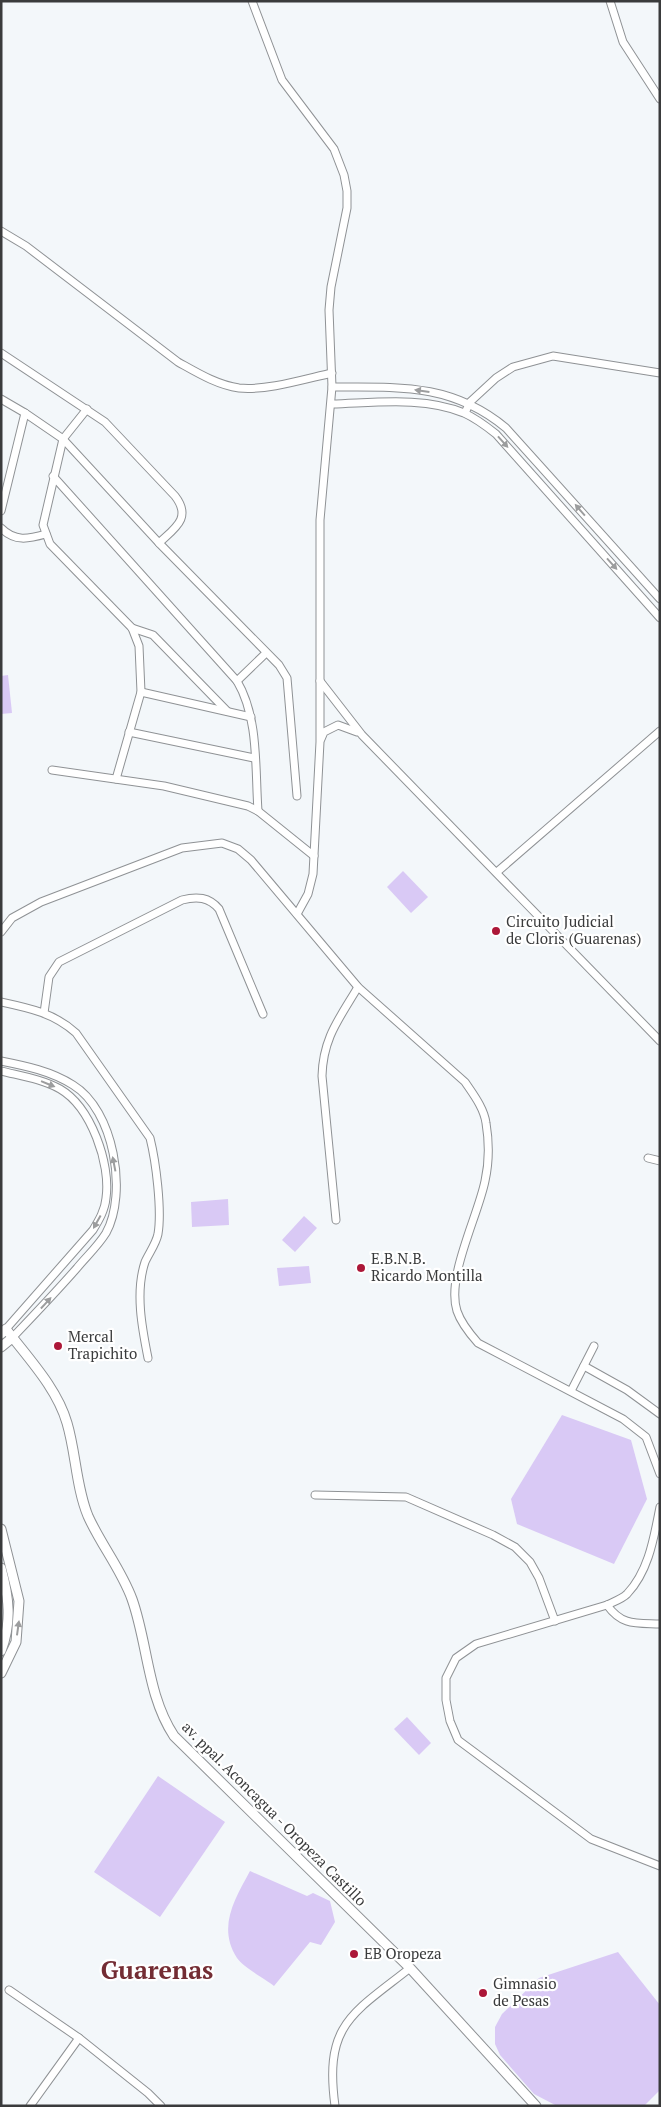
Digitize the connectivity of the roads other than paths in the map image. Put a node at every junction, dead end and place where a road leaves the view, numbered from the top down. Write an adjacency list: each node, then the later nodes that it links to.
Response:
1 (252, 1): 7 (street)
2 (610, 1): 3 (street)
3 (660, 99)
4 (1, 231): 7 (street)
5 (1, 353): 12 (street)
6 (660, 373): 10 (street)
7 (332, 374): 8 (street)
8 (332, 387): 10 (street, one-way to 8); 11 (street)
9 (1, 399): 13 (street)
10 (470, 402): 14 (street); 21 (street, one-way to 10)
11 (332, 404): 14 (street); 26 (street)
12 (86, 409): 15 (street); 20 (street)
13 (25, 413): 15 (street); 17 (street)
14 (465, 413): 22 (street, one-way to 22)
15 (63, 440): 16 (street); 20 (street)
16 (53, 476): 19 (street); 25 (street)
17 (1, 511)
18 (1, 528): 19 (street)
19 (46, 534): 23 (street)
20 (159, 543): 24 (street)
21 (660, 599)
22 (660, 618)
23 (132, 628): 27 (street); 28 (street)
24 (266, 653): 25 (street); 37 (street)
25 (237, 680): 29 (street)
26 (320, 681): 32 (street); 33 (street)
27 (141, 692): 28 (street); 31 (street)
28 (227, 711): 29 (street)
29 (251, 717): 34 (street)
30 (660, 731): 40 (street)
31 (129, 732): 34 (street); 36 (street)
32 (362, 735): 33 (street); 40 (street)
33 (320, 742): 39 (street)
34 (254, 758): 38 (street)
35 (52, 770): 36 (street)
36 (116, 780): 38 (street)
37 (297, 796)
38 (258, 811): 39 (street)
39 (314, 856): 41 (street)
40 (498, 872): 47 (street)
41 (297, 914): 42 (street); 43 (street)
42 (1, 932)
43 (358, 987): 52 (street); 59 (street)
44 (1, 1002): 45 (street)
45 (44, 1013): 46 (street); 57 (street)
46 (263, 1014)
47 (660, 1041)
48 (1, 1061): 54 (street, one-way to 48)
49 (1, 1071): 53 (street, one-way to 53)
50 (648, 1158): 51 (street)
51 (660, 1161)
52 (336, 1220)
53 (3, 1331): 54 (street, av. ppal. Aconcagua - Oropeza Castillo)
54 (12, 1338): 56 (street); 72 (street, av. ppal. Aconcagua - Oropeza Castillo)
55 (594, 1346): 58 (street)
56 (1, 1347)
57 (148, 1358)
58 (584, 1366): 59 (street); 60 (street)
59 (571, 1391): 61 (street)
60 (660, 1414)
61 (660, 1474)
62 (315, 1495): 67 (street)
63 (660, 1507): 66 (street)
64 (1, 1529): 70 (street, one-way to 64)
65 (1, 1568): 69 (street)
66 (607, 1606): 67 (street); 68 (street)
67 (555, 1621): 71 (street)
68 (660, 1624)
69 (1, 1651)
70 (1, 1673)
71 (660, 1866)
72 (410, 1968): 77 (street); 78 (street, av. ppal. Aconcagua - Oropeza Castillo)
73 (9, 1990): 74 (street)
74 (79, 2038): 75 (street); 76 (street)
75 (30, 2106)
76 (161, 2106)
77 (335, 2106)
78 (536, 2106)

